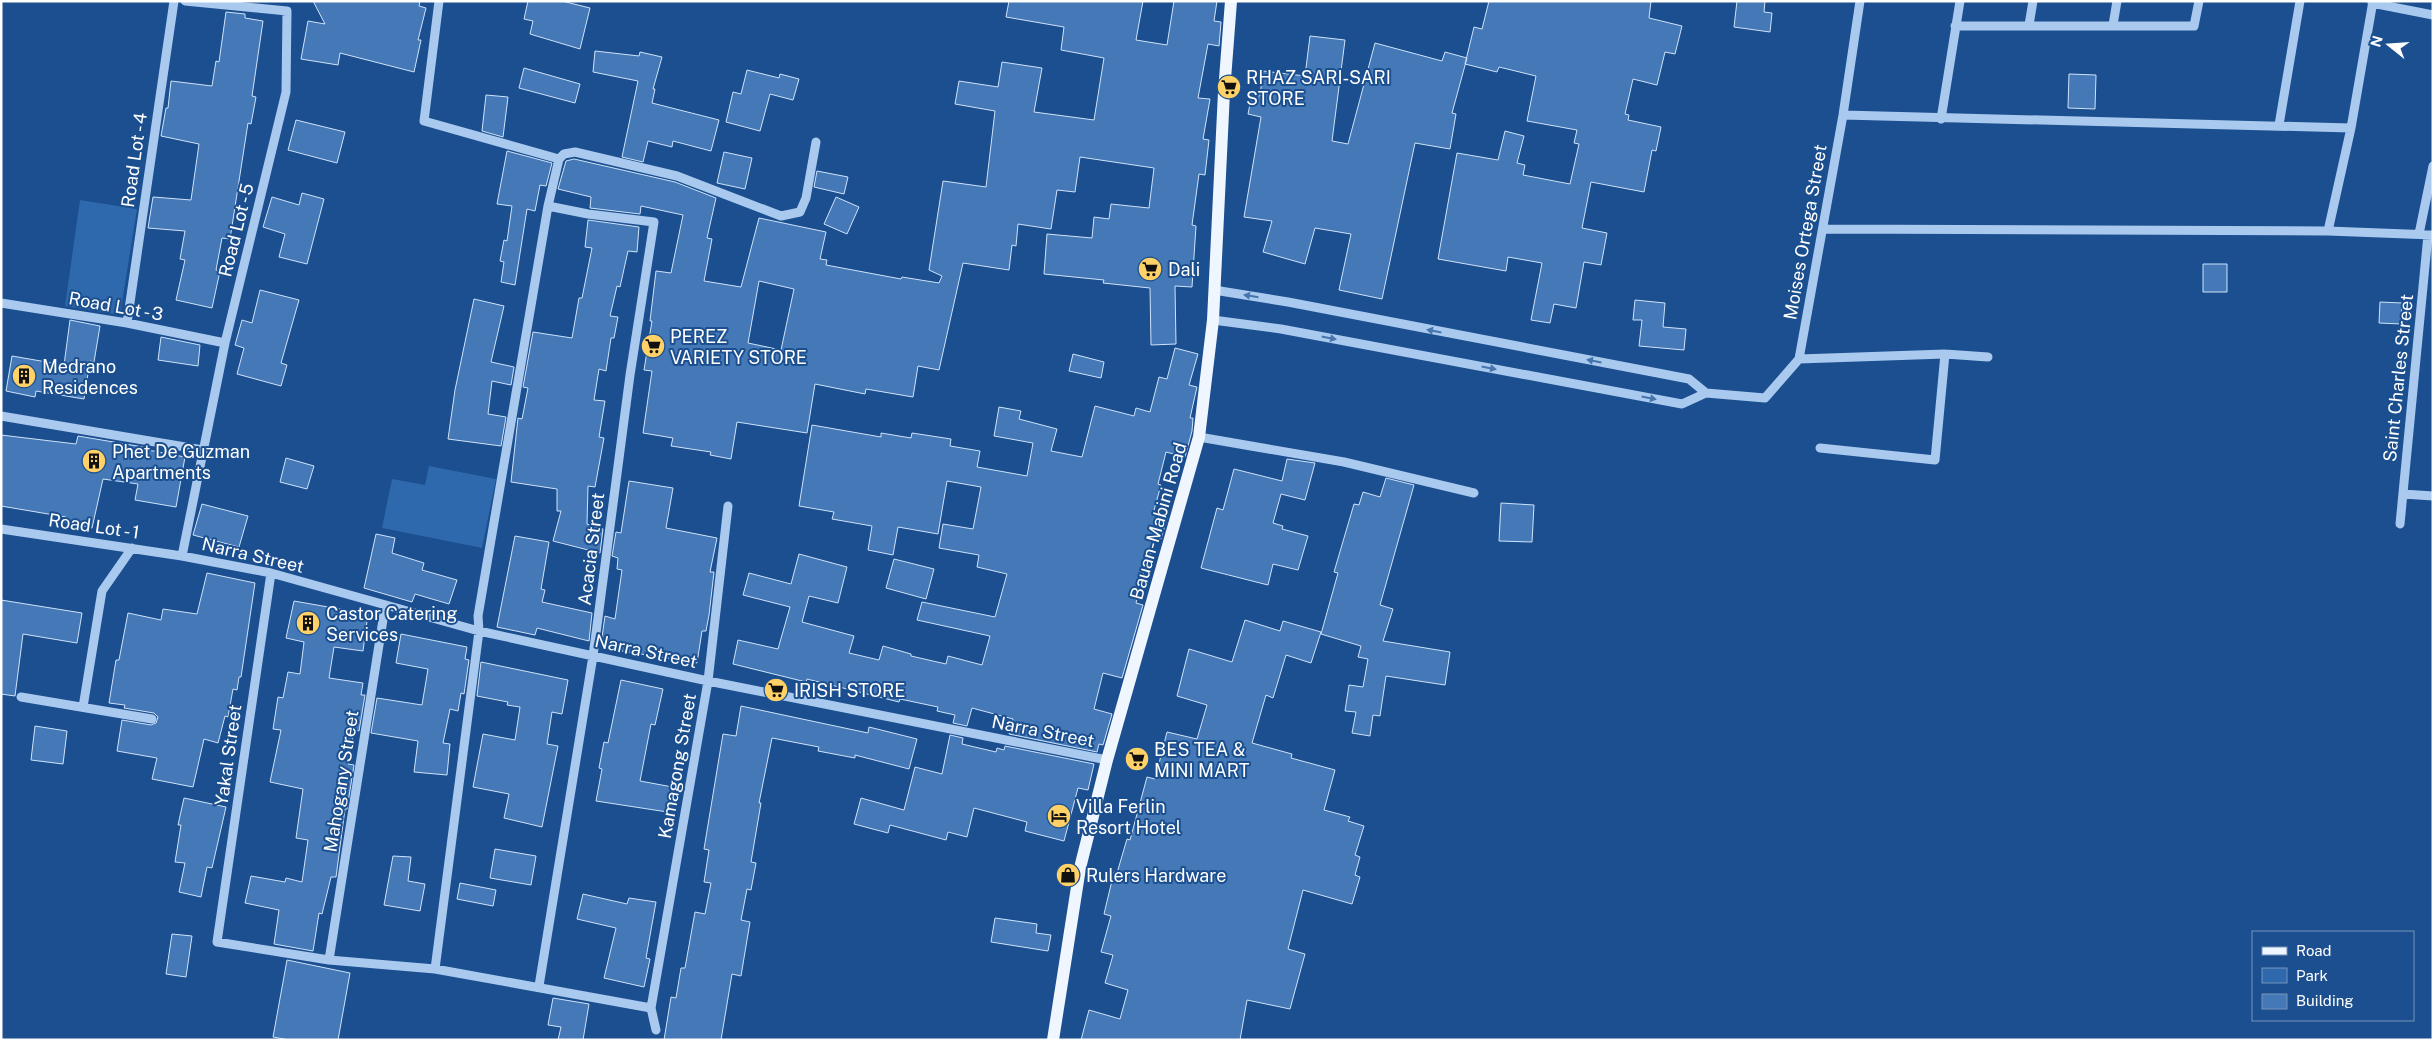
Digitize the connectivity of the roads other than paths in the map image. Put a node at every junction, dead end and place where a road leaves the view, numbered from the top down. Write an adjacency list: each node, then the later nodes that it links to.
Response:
1 (174, 1): 30 (street, Road Lot - 4)
2 (185, 1): 31 (street, Road Lot - 5)
3 (439, 1): 21 (street)
4 (1231, 1): 27 (main road, Bauan-Mabini Road)
5 (1860, 1): 16 (street, Moises Ortega Street)
6 (1960, 1): 15 (street)
7 (2034, 1): 13 (street)
8 (2117, 1): 14 (street)
9 (2199, 1): 14 (street)
10 (2300, 1): 18 (street)
11 (2372, 2): 12 (street); 19 (street)
12 (2433, 16)
13 (2029, 25): 14 (street); 15 (street)
14 (2113, 25)
15 (1955, 26): 17 (street)
16 (1843, 115): 17 (street); 24 (street, Moises Ortega Street)
17 (1941, 119): 18 (street)
18 (2279, 125): 19 (street)
19 (2351, 128): 25 (street)
20 (816, 142): 21 (street)
21 (559, 159): 23 (street)
22 (2433, 166): 26 (street, Saint Charles Street)
23 (548, 206): 50 (street); 51 (street, Acacia Street)
24 (1822, 229): 25 (street); 34 (street, Moises Ortega Street)
25 (2328, 231): 26 (street)
26 (2427, 234): 41 (street, Saint Charles Street)
27 (1214, 290): 29 (main road, Bauan-Mabini Road); 35 (street, one-way to 27)
28 (1, 303): 30 (street, Road Lot - 3)
29 (1212, 320): 35 (street, one-way to 35); 37 (main road, Bauan-Mabini Road)
30 (127, 323): 31 (street, Road Lot - 3)
31 (225, 343): 39 (street, Road Lot - 5)
32 (1945, 354): 33 (street); 34 (street); 38 (street)
33 (1988, 357)
34 (1799, 359): 35 (street)
35 (1706, 393)
36 (1, 416): 39 (street)
37 (1200, 437): 40 (street); 56 (main road, Bauan-Mabini Road)
38 (1820, 448)
39 (203, 450): 47 (street, Road Lot - 5)
40 (1474, 493)
41 (2403, 494): 42 (street); 44 (street, Saint Charles Street)
42 (2433, 496)
43 (728, 506): 52 (street, Kamagong Street)
44 (2400, 524)
45 (1, 529): 46 (street, Road Lot - 1)
46 (132, 548): 47 (street, Road Lot - 1); 54 (street)
47 (182, 556): 48 (street, Narra Street)
48 (270, 573): 49 (street, Narra Street); 57 (street, Yakal Street)
49 (385, 606): 50 (street, Narra Street); 57 (street, Mahogany Street)
50 (479, 631): 51 (street, Narra Street); 58 (street)
51 (593, 656): 52 (street, Narra Street); 59 (street, Acacia Street)
52 (708, 681): 56 (street, Narra Street); 60 (street, Kamagong Street)
53 (21, 697): 54 (street)
54 (83, 707): 55 (street)
55 (152, 718)
56 (1108, 760): 62 (main road, Bauan-Mabini Road)
57 (329, 960): 58 (street)
58 (435, 969): 59 (street)
59 (539, 986): 60 (street)
60 (651, 1008): 61 (street, Kamagong Street)
61 (656, 1030)
62 (1053, 1040)

